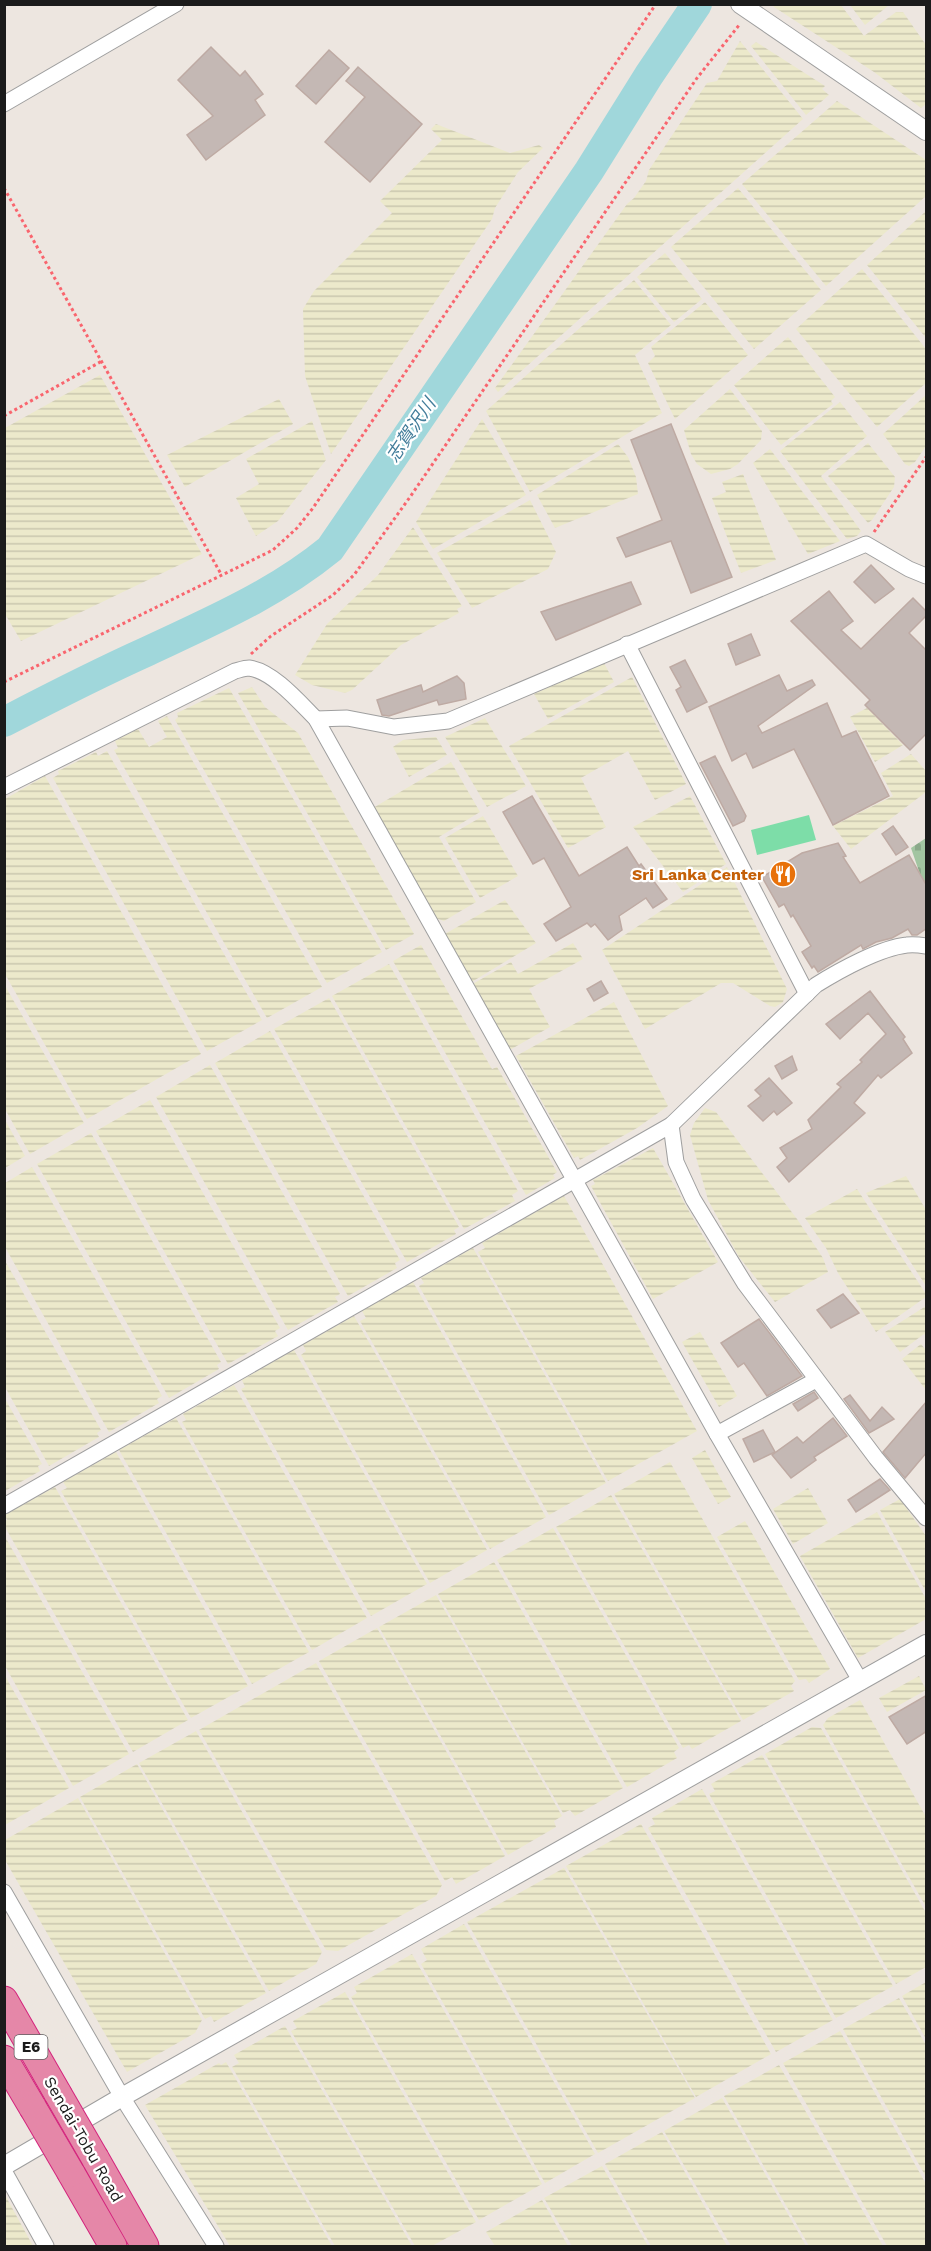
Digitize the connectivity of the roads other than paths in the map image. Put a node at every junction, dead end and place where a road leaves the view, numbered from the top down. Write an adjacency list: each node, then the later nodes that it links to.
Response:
1 (176, 4): 3 (street)
2 (744, 8): 4 (street)
3 (4, 104)
4 (927, 131)
5 (927, 576): 6 (street)
6 (627, 645): 7 (street); 10 (street)
7 (316, 719): 8 (street); 12 (street)
8 (4, 787)
9 (927, 946): 10 (street)
10 (807, 994): 11 (street)
11 (671, 1125): 12 (street); 13 (street)
12 (575, 1179): 14 (street); 15 (street)
13 (816, 1380): 14 (street); 16 (street)
14 (717, 1434): 18 (street)
15 (4, 1506)
16 (927, 1518)
17 (927, 1644): 18 (street)
18 (861, 1682): 22 (street)
19 (4, 1892): 22 (street)
20 (4, 2000): 27 (highway, Sendai-Tobu Road / E6, bridge)
21 (4, 2059): 26 (highway, Sendai-Tobu Road / E6, bridge)
22 (122, 2097): 23 (street); 28 (street)
23 (4, 2166)
24 (4, 2171): 25 (street)
25 (46, 2247)
26 (113, 2247)
27 (145, 2247)
28 (216, 2247)

